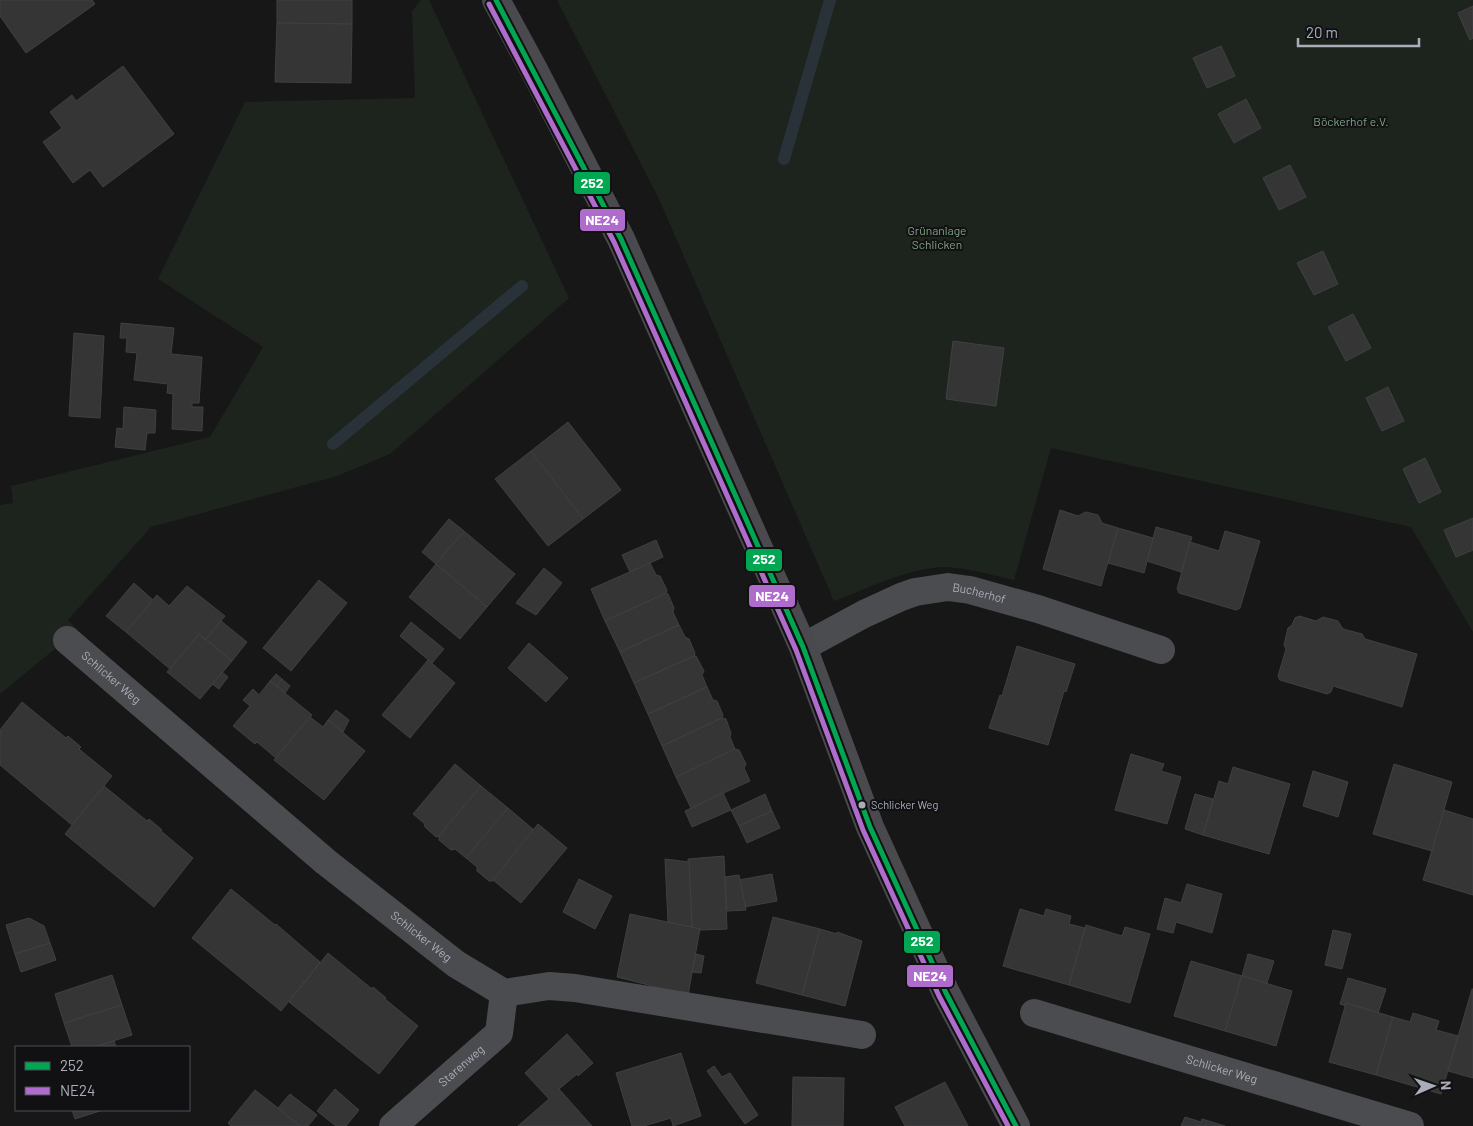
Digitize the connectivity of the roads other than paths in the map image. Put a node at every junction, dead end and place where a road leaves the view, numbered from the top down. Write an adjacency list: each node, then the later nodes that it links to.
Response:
1 (496, 0): 3 (main road)
2 (67, 640): 5 (street, Schlicker Weg)
3 (803, 647): 4 (street, Bucherhof); 9 (main road)
4 (1160, 650)
5 (504, 993): 7 (street); 8 (street, Starenweg)
6 (1034, 1013): 10 (street, Schlicker Weg)
7 (862, 1035)
8 (393, 1126)
9 (1016, 1126)
10 (1410, 1126)

